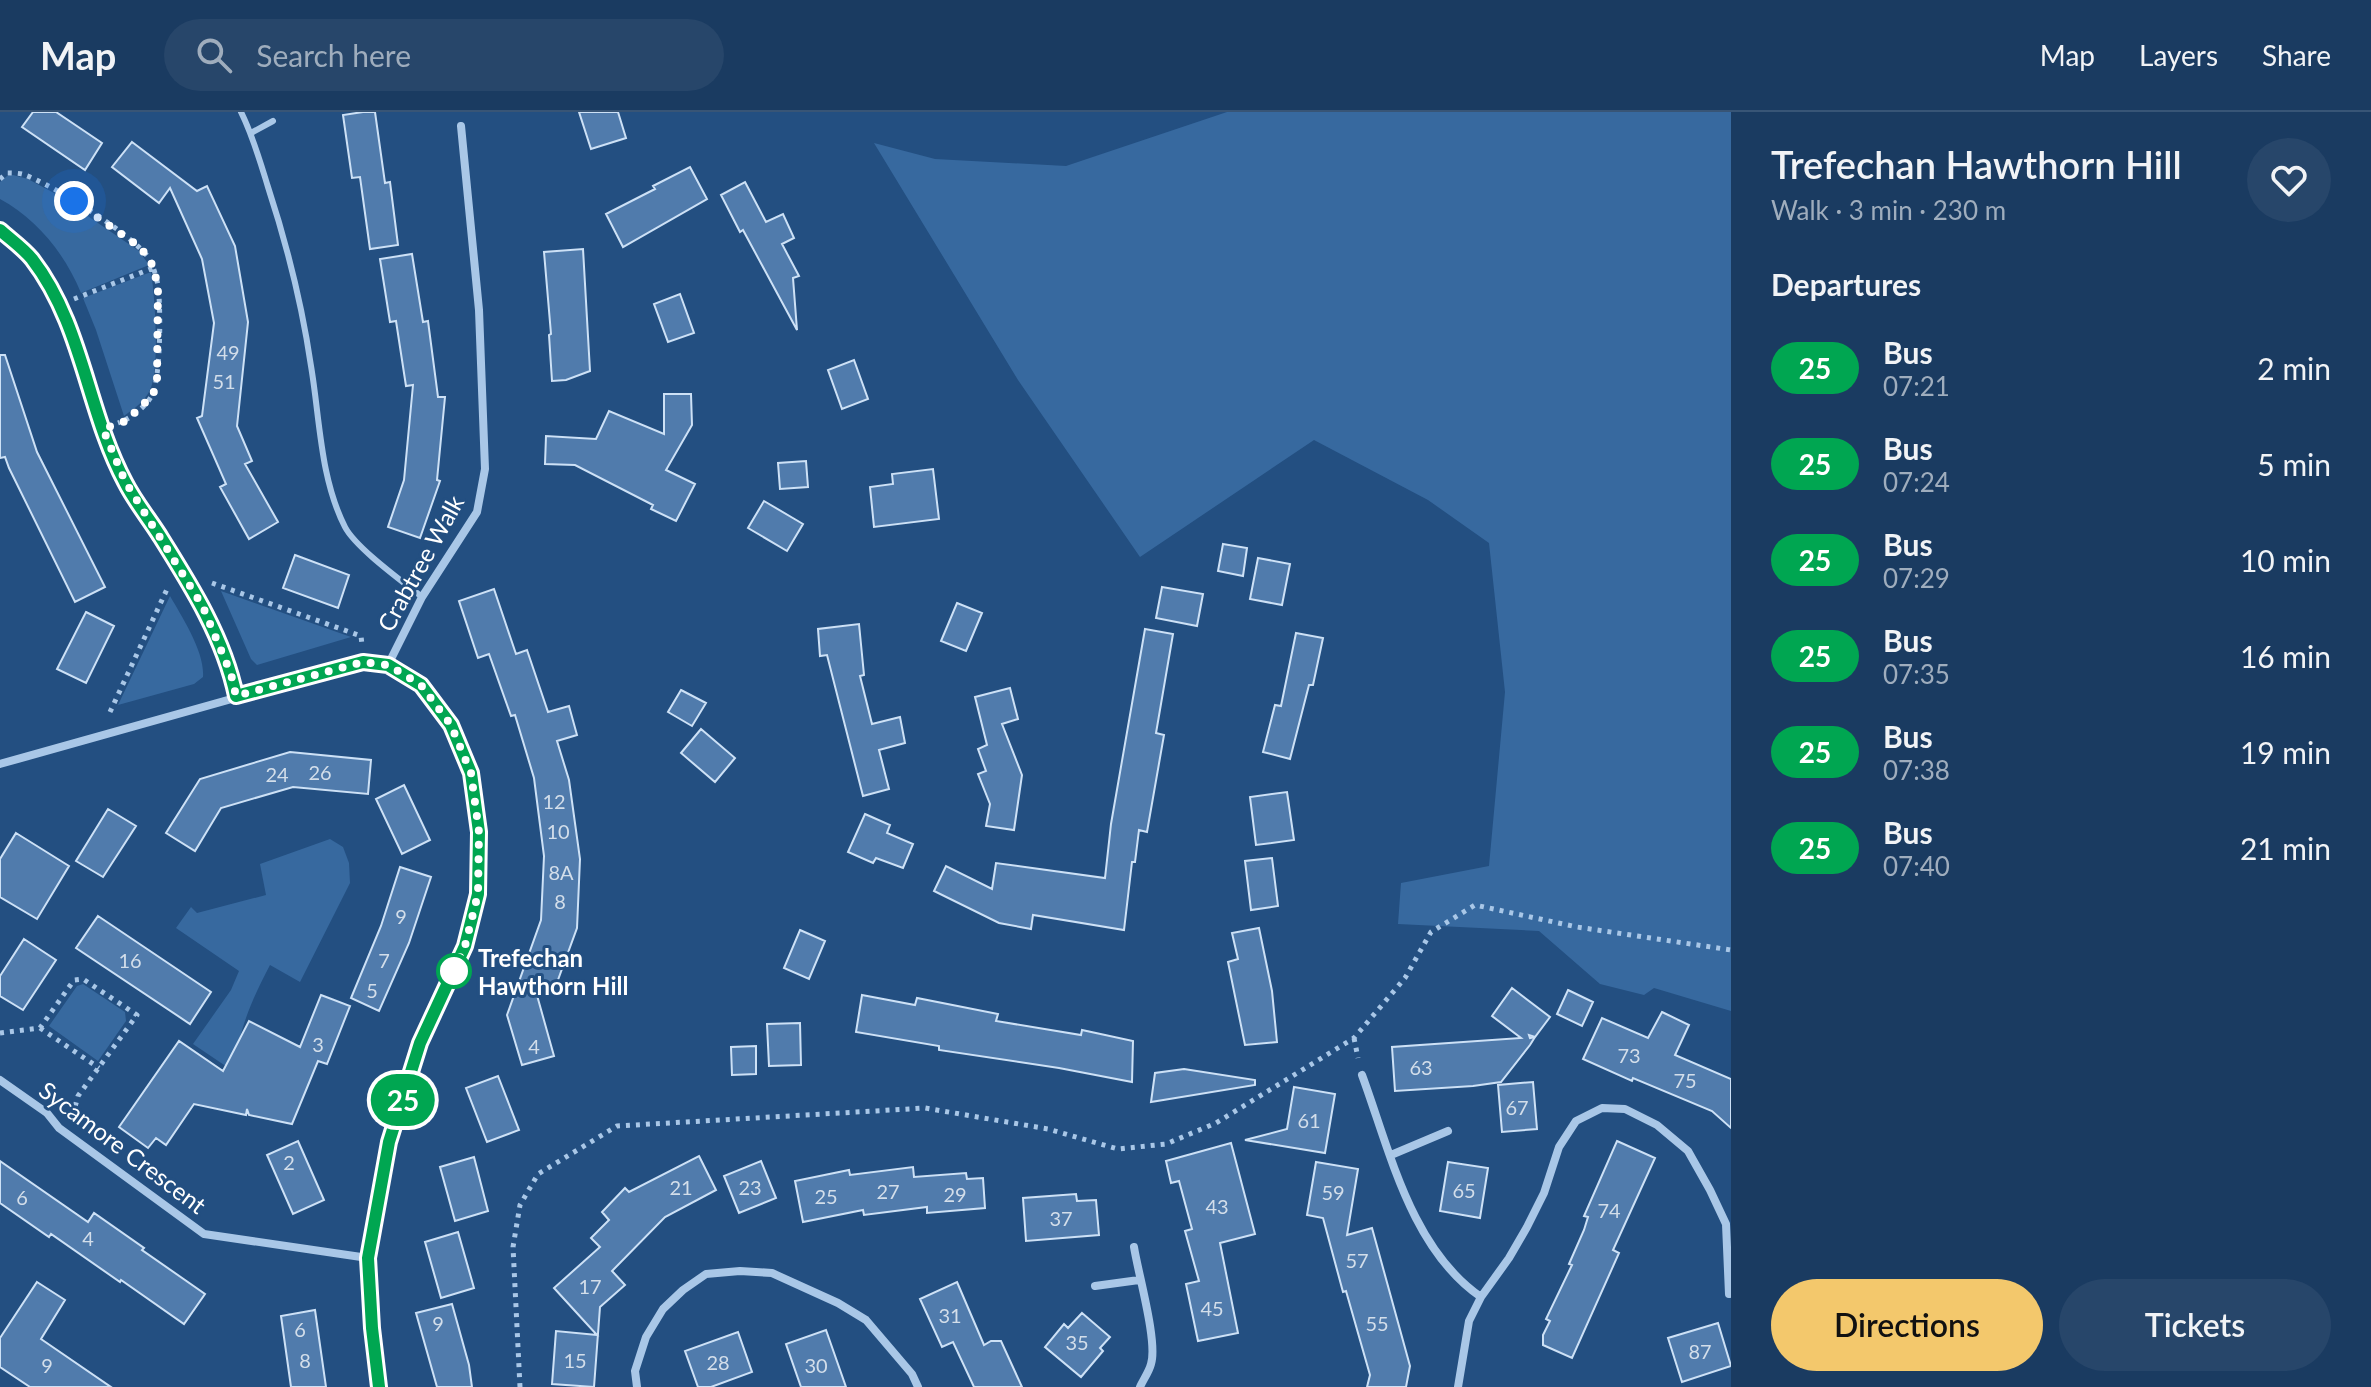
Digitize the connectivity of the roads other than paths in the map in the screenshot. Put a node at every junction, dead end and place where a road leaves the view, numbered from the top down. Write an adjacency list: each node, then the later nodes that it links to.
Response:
1 (241, 112): 4 (lane)
2 (273, 121): 4 (lane)
3 (461, 126): 6 (street, Crabtree Walk)
4 (251, 133): 6 (lane)
5 (0, 230): 8 (street)
6 (422, 597): 7 (street, Crabtree Walk)
7 (388, 665): 8 (street, Crabtree Walk); 15 (street)
8 (236, 696): 9 (street, Crabtree Walk)
9 (0, 764)
10 (1362, 1075): 13 (street)
11 (0, 1080): 15 (street, Sycamore Crescent)
12 (1448, 1131): 13 (street)
13 (1391, 1155): 19 (street)
14 (1134, 1247): 16 (street)
15 (368, 1258): 20 (street)
16 (1139, 1280): 17 (street); 23 (street)
17 (1095, 1286)
18 (1729, 1294): 19 (street)
19 (1481, 1297): 24 (street)
20 (379, 1387)
21 (637, 1387): 22 (street)
22 (918, 1387)
23 (1140, 1387)
24 (1458, 1387)

